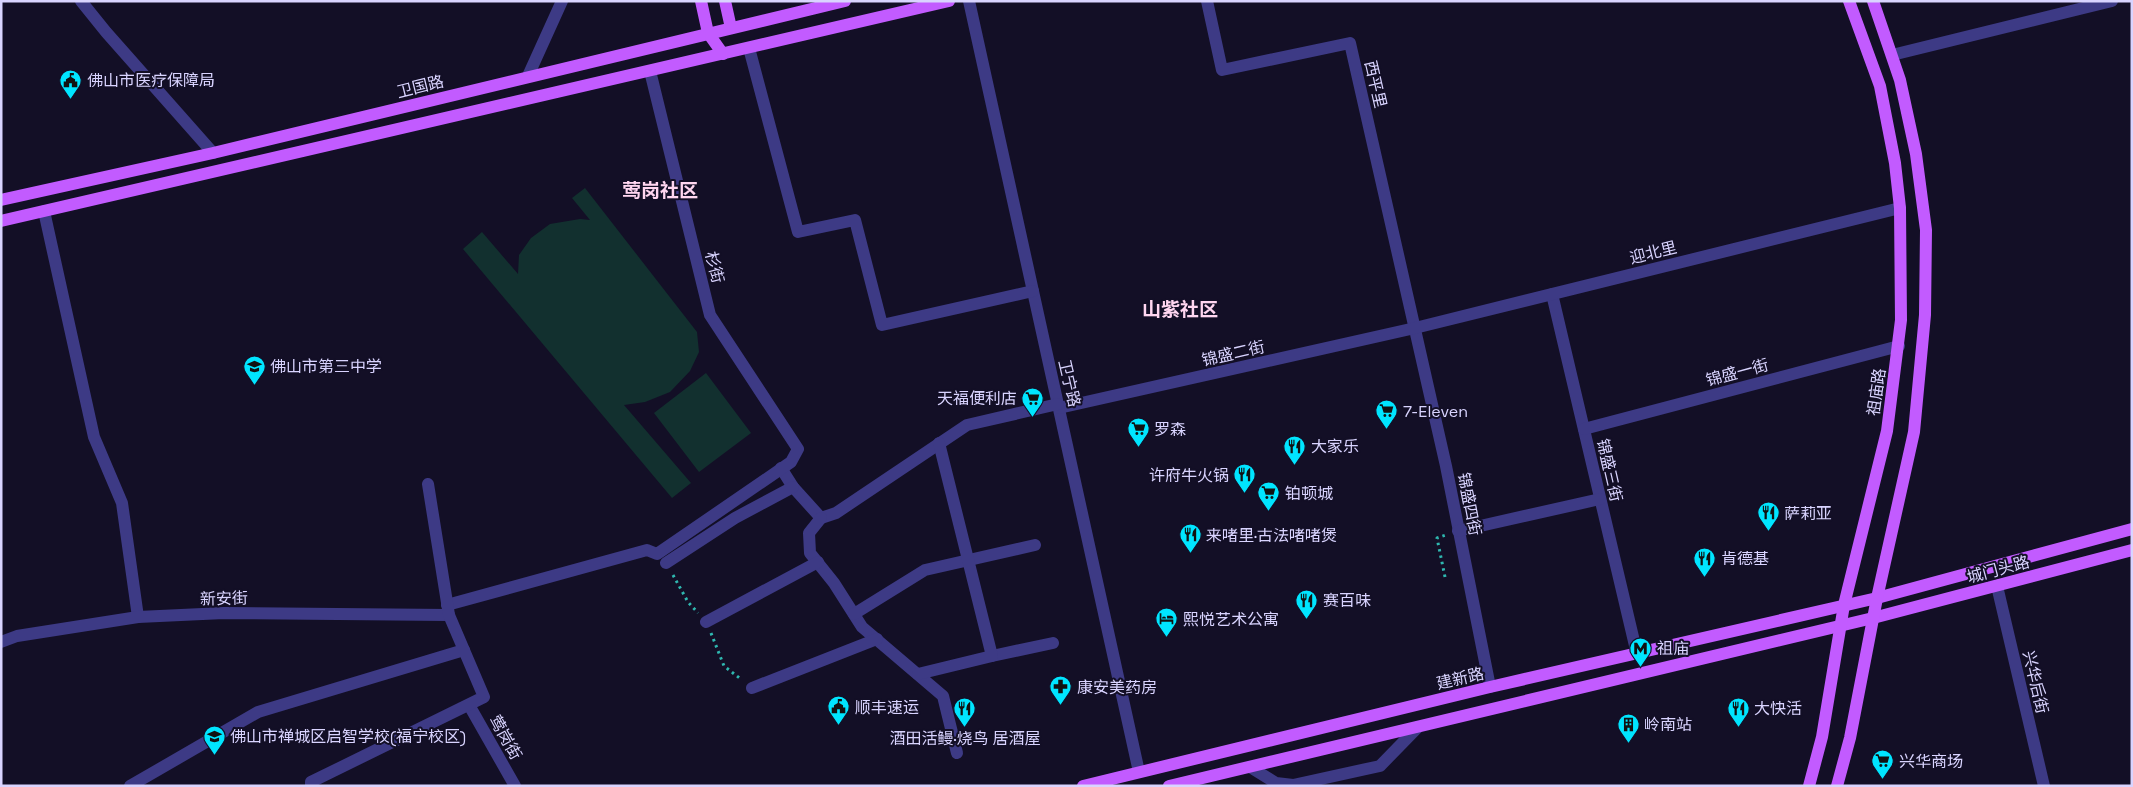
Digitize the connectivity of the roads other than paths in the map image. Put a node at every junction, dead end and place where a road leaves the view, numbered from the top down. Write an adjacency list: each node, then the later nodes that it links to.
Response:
1 (81, 1): 19 (street)
2 (562, 1): 18 (street)
3 (700, 1): 13 (main road)
4 (725, 1): 12 (main road)
5 (845, 1): 12 (main road, 卫国路)
6 (949, 1): 14 (main road)
7 (969, 1): 24 (street, 卫宁路)
8 (1207, 1): 26 (street, 西平里)
9 (1849, 1): 21 (main road, 祖庙路)
10 (1873, 1): 16 (main road)
11 (2112, 1): 16 (street)
12 (731, 28): 13 (main road, 卫国路); 15 (main road)
13 (708, 33): 15 (main road); 18 (main road, 卫国路)
14 (749, 48): 15 (main road); 24 (street)
15 (723, 54): 17 (main road)
16 (1892, 54): 44 (main road)
17 (650, 71): 22 (main road); 31 (street, 杉街)
18 (528, 76): 19 (main road, 卫国路)
19 (213, 153): 20 (main road, 卫国路)
20 (1, 200)
21 (1900, 208): 25 (street, 迎北里); 27 (main road, 祖庙路)
22 (44, 211): 23 (main road); 48 (street)
23 (1, 221)
24 (1033, 291): 28 (street, 卫宁路)
25 (1552, 294): 26 (street, 迎北里); 29 (street, 锦盛三街)
26 (1415, 328): 28 (street, 锦盛二街); 37 (street, 锦盛四街)
27 (1899, 346): 29 (street, 锦盛一街); 45 (main road, 祖庙路)
28 (1058, 406): 30 (street, 锦盛二街); 65 (street, 卫宁路)
29 (1584, 429): 34 (street, 锦盛三街)
30 (939, 444): 35 (street, 锦盛二街); 41 (street)
31 (782, 468): 33 (street); 40 (street)
32 (428, 484): 46 (street)
33 (793, 487): 35 (street); 40 (street)
34 (1600, 499): 37 (street); 56 (street, 锦盛三街)
35 (822, 518): 42 (street)
36 (2132, 529): 44 (main road, 城门头路)
37 (1458, 531): 59 (street, 锦盛四街)
38 (1035, 545): 41 (street)
39 (2132, 550): 43 (main road, 城门头路)
40 (662, 558): 46 (street, 新安街)
41 (968, 559): 47 (street); 57 (street)
42 (818, 562): 47 (street); 50 (street)
43 (1997, 586): 49 (main road, 城门头路); 73 (street, 兴华后街)
44 (1877, 598): 45 (main road, 城门头路); 49 (main road)
45 (1844, 605): 51 (main road, 祖庙路); 56 (main road, 建新路)
46 (448, 610): 48 (street, 新安街); 55 (street)
47 (854, 614): 52 (street)
48 (138, 617): 53 (street, 新安街)
49 (1873, 618): 51 (main road); 72 (main road)
50 (706, 622)
51 (1841, 625): 62 (main road); 71 (main road, 祖庙路)
52 (877, 639): 58 (street); 60 (street)
53 (1, 642)
54 (1053, 643): 57 (street)
55 (464, 650): 61 (street); 66 (street)
56 (1637, 654): 59 (main road, 建新路)
57 (992, 656): 58 (street)
58 (918, 674): 63 (street)
59 (1490, 687): 65 (main road, 建新路)
60 (752, 688)
61 (469, 705): 67 (street); 68 (street, 莺岗街)
62 (1418, 727): 64 (main road); 64 (street)
63 (957, 753)
64 (1250, 767): 70 (main road)
65 (1139, 772): 69 (main road, 建新路)
66 (130, 786)
67 (311, 786)
68 (515, 786)
69 (1083, 786)
70 (1169, 786)
71 (1809, 786)
72 (1837, 786)
73 (2044, 786)

